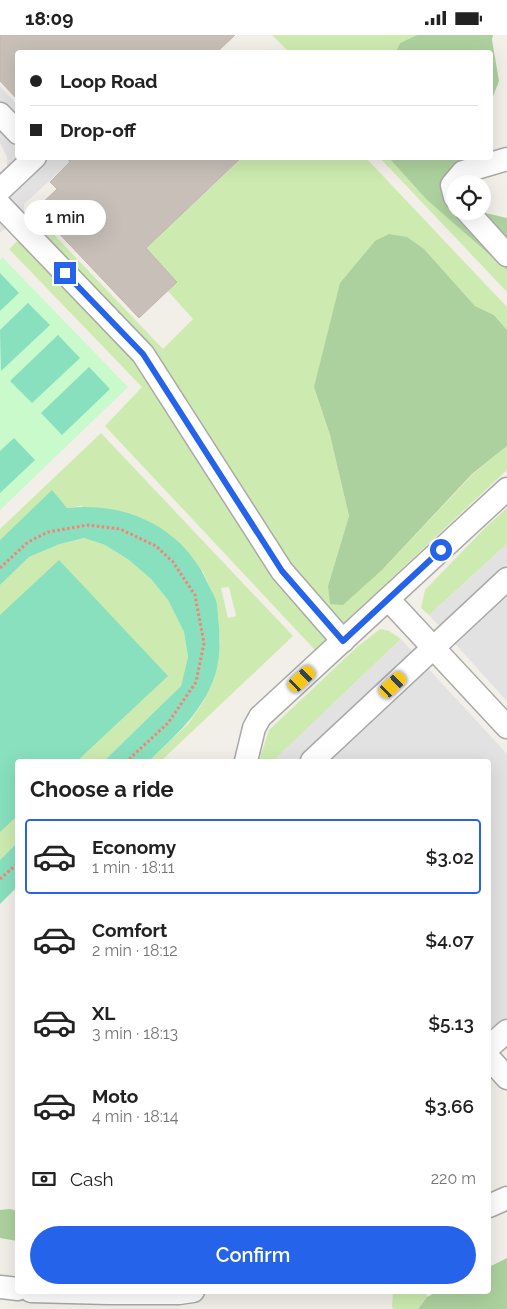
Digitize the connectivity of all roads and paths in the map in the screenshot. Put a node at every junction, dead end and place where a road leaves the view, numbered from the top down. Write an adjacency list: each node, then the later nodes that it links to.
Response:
1 (0, 114): 2 (lane)
2 (15, 130)
3 (507, 159): 5 (lane)
4 (32, 160): 6 (lane)
5 (460, 175)
6 (0, 190)
7 (0, 205): 14 (lane)
8 (475, 220): 9 (lane)
9 (507, 255)
10 (507, 489): 13 (lane)
11 (0, 568): 17 (path)
12 (507, 579): 15 (lane)
13 (388, 599): 14 (lane); 15 (lane)
14 (343, 641): 18 (lane)
15 (434, 648): 16 (lane); 19 (lane)
16 (507, 727)
17 (129, 759)
18 (246, 759)
19 (314, 759)
20 (15, 866): 21 (path)
21 (0, 879)
22 (507, 1031): 23 (lane)
23 (491, 1045)
24 (491, 1060): 25 (lane)
25 (507, 1078)
26 (507, 1197): 27 (lane)
27 (491, 1205)
28 (0, 1287): 29 (lane)
29 (15, 1289)

